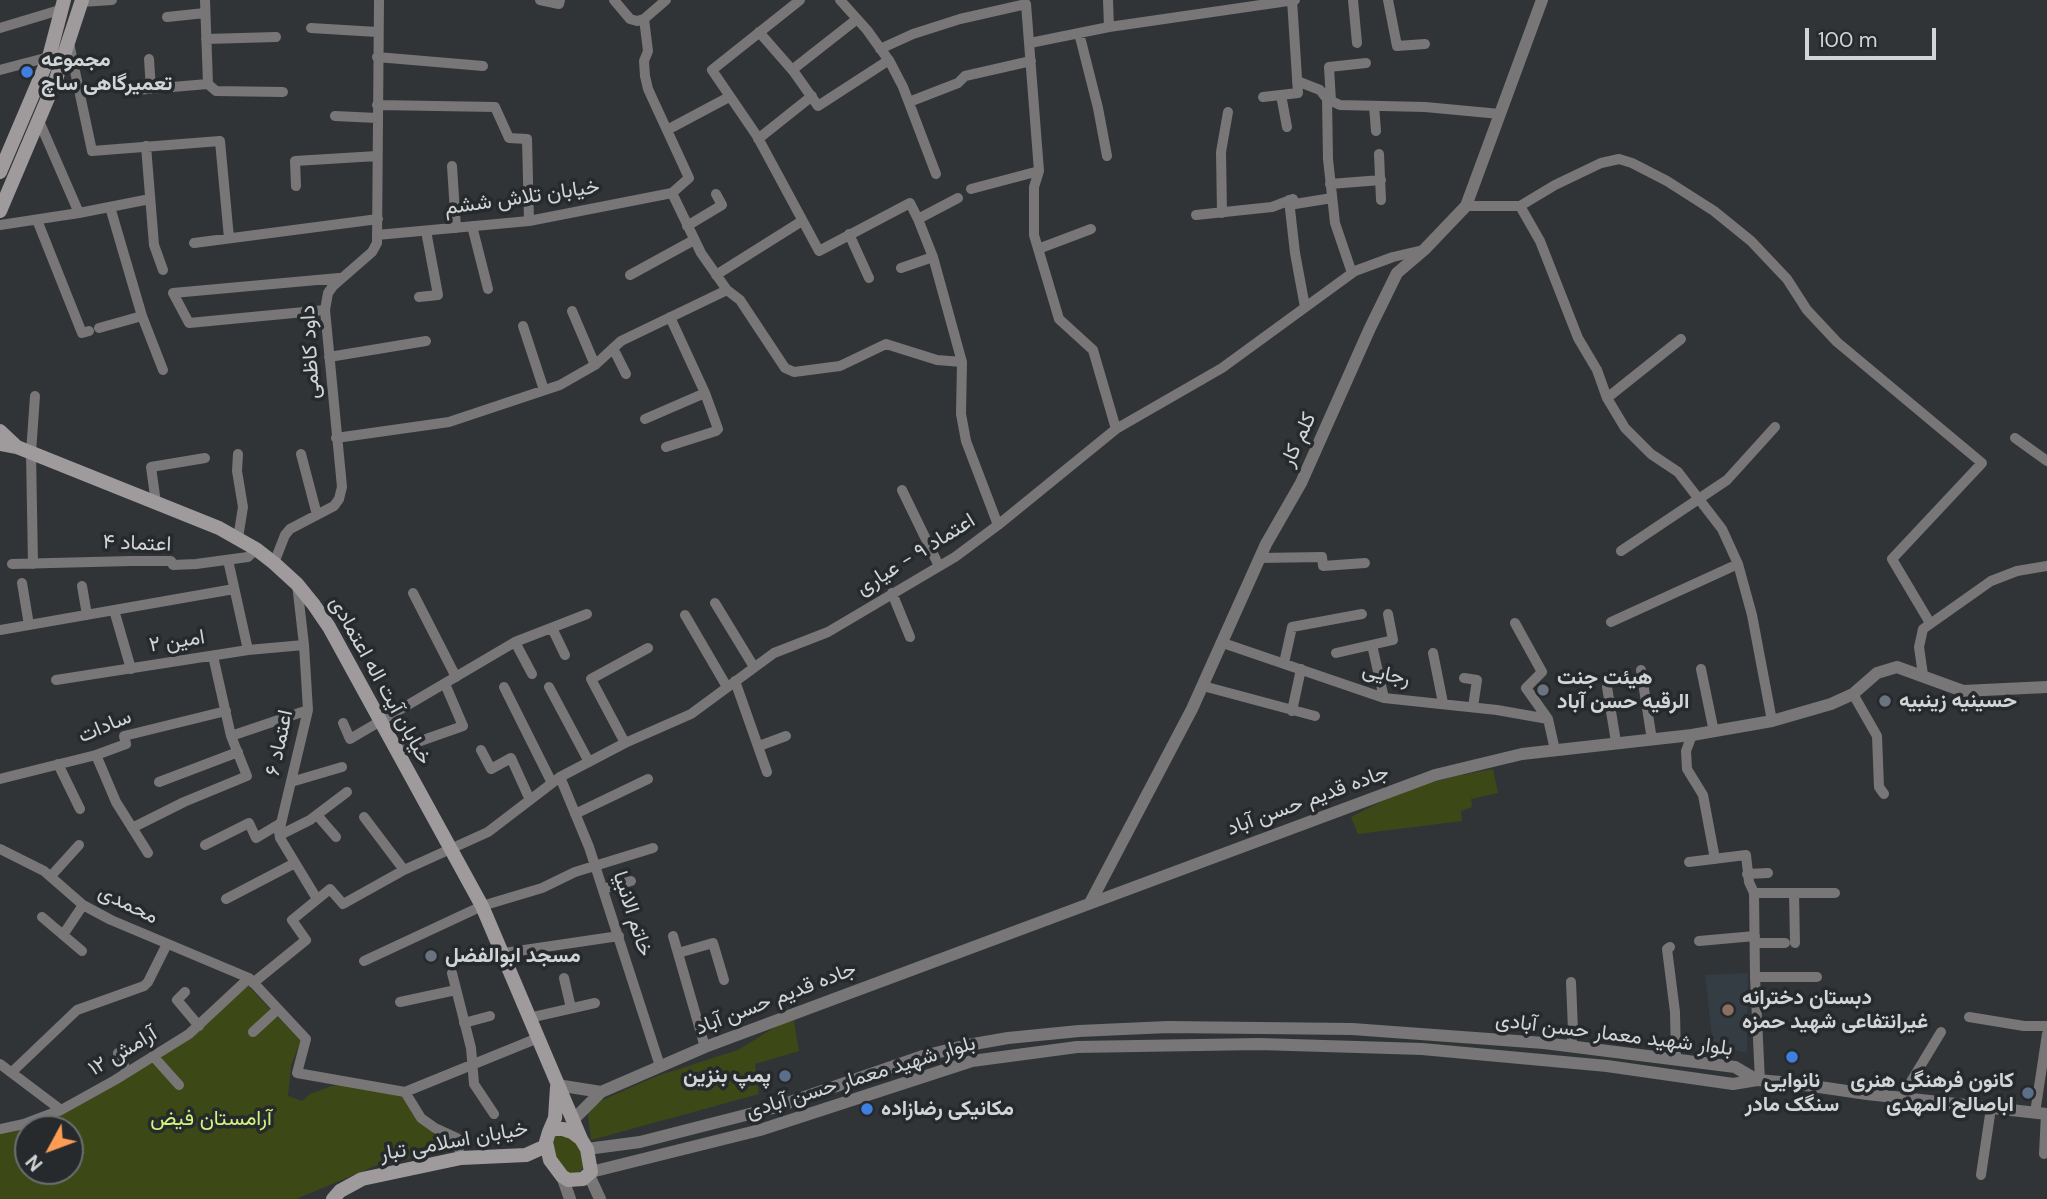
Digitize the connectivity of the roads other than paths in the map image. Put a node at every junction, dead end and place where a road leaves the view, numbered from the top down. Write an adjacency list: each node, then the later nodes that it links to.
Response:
1 (112, 0): 16 (street)
2 (205, 0): 18 (street)
3 (379, 0): 26 (street, داود کاظمی)
4 (540, 0): 5 (street)
5 (560, 0)
6 (614, 0): 21 (street)
7 (666, 0): 21 (street)
8 (800, 0): 27 (street)
9 (840, 0): 22 (street)
10 (1108, 0): 24 (street)
11 (1206, 0): 19 (street)
12 (1293, 0): 19 (street); 45 (street)
13 (1353, 0): 33 (street)
14 (1388, 0): 34 (street)
15 (1542, 0): 59 (street, کلم کار)
16 (82, 1): 31 (main road)
17 (64, 5): 25 (street); 36 (main road)
18 (205, 13): 20 (street); 30 (street)
19 (1209, 13): 24 (street)
20 (167, 17)
21 (644, 19): 64 (street)
22 (857, 19): 35 (street); 44 (street)
23 (311, 27): 26 (street)
24 (1109, 27): 28 (street)
25 (0, 28)
26 (377, 32): 37 (street, داود کاظمی)
27 (759, 32): 44 (street); 52 (street)
28 (1079, 33): 32 (street); 70 (street)
29 (276, 37): 30 (street)
30 (206, 38): 46 (street)
31 (68, 41): 62 (main road); 67 (street)
32 (1030, 43): 35 (street); 40 (street)
33 (1357, 43)
34 (1425, 44)
35 (880, 49): 39 (street)
36 (49, 57): 43 (street); 73 (main road)
37 (377, 57): 42 (street); 56 (street, داود کاظمی)
38 (149, 59): 47 (street)
39 (889, 60): 51 (street); 55 (street)
40 (1031, 61): 55 (street); 72 (street)
41 (1366, 63): 54 (street)
42 (483, 66)
43 (0, 70)
44 (792, 70): 51 (street)
45 (1297, 81): 50 (street); 54 (street)
46 (208, 84): 47 (street); 49 (street)
47 (151, 89): 48 (street)
48 (136, 90)
49 (283, 92)
50 (1281, 95): 53 (street); 63 (street)
51 (812, 96): 66 (street)
52 (730, 97): 64 (street); 66 (street)
53 (1263, 97)
54 (1333, 102): 57 (street); 76 (street)
55 (909, 103): 74 (street)
56 (377, 105): 61 (street, داود کاظمی); 96 (street)
57 (1374, 106): 59 (street); 65 (street)
58 (1228, 112): 91 (street)
59 (1500, 114): 86 (street, کلم کار)
60 (335, 116): 61 (street)
61 (377, 118): 69 (street, داود کاظمی)
62 (38, 121): 89 (main road); 90 (street)
63 (1287, 127)
64 (667, 130): 79 (street)
65 (1376, 131)
66 (758, 139): 97 (street)
67 (146, 146): 83 (street); 106 (street)
68 (1379, 154): 75 (street)
69 (377, 156): 77 (street); 94 (street, داود کاظمی)
70 (1107, 156)
71 (452, 166): 101 (street)
72 (1039, 171): 78 (street); 109 (street)
73 (0, 172)
74 (936, 174)
75 (1381, 180): 76 (street); 85 (street)
76 (1330, 184): 82 (street)
77 (296, 186)
78 (971, 189)
79 (672, 192): 96 (street, خیابان تلاش ششم); 100 (street)
80 (716, 194): 100 (street)
81 (958, 198): 95 (street)
82 (1332, 198): 84 (street); 114 (street)
83 (150, 199): 88 (street); 113 (street)
84 (1289, 200): 91 (street); 122 (street)
85 (1381, 200)
86 (1465, 206): 87 (street); 110 (street, کلم کار)
87 (1520, 206): 139 (street); 186 (street)
88 (110, 207): 90 (street); 125 (street)
89 (0, 211)
90 (79, 213): 93 (street)
91 (1222, 213): 92 (street)
92 (1196, 215)
93 (37, 219): 98 (street); 125 (street)
94 (378, 219): 104 (street, داود کاظمی); 106 (street)
95 (919, 219): 105 (street); 111 (street)
96 (529, 220): 99 (street, خیابان تلاش ششم)
97 (802, 221): 105 (street); 116 (street)
98 (0, 225)
99 (472, 226): 101 (street, خیابان تلاش ششم); 119 (street)
100 (687, 226): 107 (street)
101 (456, 228): 103 (street, خیابان تلاش ششم)
102 (1091, 229): 109 (street)
103 (426, 231): 104 (street, خیابان تلاش ششم); 121 (street)
104 (377, 234): 117 (street, داود کاظمی)
105 (849, 234): 118 (street)
106 (229, 238): 108 (street)
107 (694, 240): 115 (street); 116 (street)
108 (194, 243)
109 (1038, 249): 142 (street)
110 (1424, 250): 114 (street, اعتماد ۹ - عیاری); 162 (street, کلم کار)
111 (933, 257): 112 (street); 132 (street)
112 (901, 268)
113 (163, 270)
114 (1352, 273): 122 (street, اعتماد ۹ - عیاری)
115 (630, 275)
116 (716, 275): 120 (street)
117 (339, 278): 123 (street, داود کاظمی); 123 (street)
118 (869, 278)
119 (488, 289)
120 (727, 290): 126 (street); 132 (street)
121 (419, 297)
122 (1305, 307): 142 (street, اعتماد ۹ - عیاری)
123 (325, 310): 131 (street, داود کاظمی)
124 (572, 311): 133 (street)
125 (142, 316): 134 (street)
126 (670, 317): 130 (street); 137 (street)
127 (523, 326): 136 (street)
128 (1681, 339): 139 (street)
129 (426, 341): 131 (street)
130 (613, 348): 133 (street); 135 (street)
131 (330, 357): 144 (street, داود کاظمی)
132 (961, 362): 158 (street)
133 (595, 365): 136 (street)
134 (163, 370)
135 (626, 374)
136 (544, 390): 144 (street)
137 (705, 393): 140 (street); 148 (street)
138 (35, 396): 149 (street)
139 (1607, 398): 155 (street)
140 (645, 419)
141 (1775, 427): 155 (street)
142 (1116, 429): 158 (street, اعتماد ۹ - عیاری)
143 (0, 432): 147 (main road)
144 (337, 438): 157 (street, داود کاظمی)
145 (2015, 438): 153 (street)
146 (0, 444): 147 (main road)
147 (17, 447): 149 (main road, خیابان آیت اله اعتمادی)
148 (666, 447)
149 (32, 453): 156 (main road, خیابان آیت اله اعتمادی); 167 (street)
150 (238, 454): 159 (street)
151 (301, 454): 157 (street)
152 (205, 458): 156 (street)
153 (2047, 461)
154 (902, 490): 169 (street)
155 (1699, 500): 161 (street); 168 (street)
156 (156, 503): 159 (main road, خیابان آیت اله اعتمادی)
157 (317, 515): 165 (street, داود کاظمی)
158 (998, 525): 169 (street, اعتماد ۹ - عیاری)
159 (238, 538): 160 (main road, خیابان آیت اله اعتمادی)
160 (256, 549): 163 (street, اعتماد ۴); 165 (main road, خیابان آیت اله اعتمادی)
161 (1621, 551)
162 (1260, 558): 164 (street); 192 (street, کلم کار)
163 (228, 560): 167 (street, اعتماد ۴); 174 (street)
164 (1365, 562)
165 (274, 563): 172 (main road, خیابان آیت اله اعتمادی)
166 (12, 564): 167 (street, اعتماد ۴)
167 (33, 564)
168 (1738, 564): 184 (street); 229 (street)
169 (939, 566): 176 (street, اعتماد ۹ - عیاری)
170 (2047, 566): 186 (street)
171 (22, 583): 187 (street)
172 (297, 584): 193 (street, اعتماد ۶); 228 (main road, خیابان آیت اله اعتمادی)
173 (82, 586): 182 (street)
174 (234, 589): 178 (street); 196 (street)
175 (413, 593): 209 (street)
176 (892, 593): 190 (street); 202 (street, اعتماد ۹ - عیاری)
177 (715, 603): 202 (street)
178 (114, 610): 182 (street); 203 (street)
179 (587, 614): 188 (street)
180 (1362, 614): 201 (street)
181 (1388, 614): 194 (street)
182 (87, 615): 187 (street)
183 (685, 615): 213 (street)
184 (1611, 622)
185 (1515, 623): 227 (street)
186 (1930, 623): 208 (street)
187 (29, 625): 189 (street)
188 (552, 628): 191 (street); 199 (street)
189 (0, 630)
190 (910, 637)
191 (515, 642): 207 (street); 209 (street)
192 (1223, 643): 201 (street, رجایی); 214 (street, کلم کار)
193 (304, 645): 196 (street, امین ۲); 223 (street, اعتماد ۶)
194 (1372, 645): 197 (street); 220 (street)
195 (648, 648): 238 (street)
196 (248, 650): 200 (street, امین ۲)
197 (1336, 653)
198 (1433, 653): 221 (street)
199 (565, 655)
200 (213, 656): 203 (street, امین ۲); 224 (street)
201 (1284, 663): 205 (street, رجایی)
202 (754, 667): 213 (street, اعتماد ۹ - عیاری)
203 (131, 668): 211 (street, امین ۲)
204 (1701, 669): 231 (street)
205 (1301, 670): 220 (street, رجایی); 225 (street)
206 (1641, 670): 236 (street)
207 (532, 674)
208 (1923, 675): 218 (street, جاده قدیم حسن آباد); 219 (street, جاده قدیم حسن آباد)
209 (456, 677): 212 (street)
210 (1464, 678): 222 (street)
211 (56, 680)
212 (444, 684): 228 (street); 240 (street)
213 (731, 684): 238 (street, اعتماد ۹ - عیاری); 239 (street)
214 (1203, 686): 225 (street); 286 (street, کلم کار)
215 (503, 687): 252 (street, خاتم الانبیا)
216 (549, 687): 246 (street)
217 (1607, 687): 237 (street)
218 (2047, 687)
219 (1853, 694): 229 (street, جاده قدیم حسن آباد); 256 (street)
220 (1384, 698): 221 (street, رجایی)
221 (1443, 704): 222 (street, رجایی)
222 (1473, 707): 227 (street, رجایی)
223 (308, 710): 233 (street); 254 (street, اعتماد ۶)
224 (226, 711): 233 (street); 245 (street, سادات)
225 (1293, 711): 226 (street)
226 (1315, 716)
227 (1548, 719): 242 (street)
228 (380, 720): 230 (street); 240 (main road, خیابان آیت اله اعتمادی)
229 (1772, 721): 231 (street, جاده قدیم حسن آباد)
230 (343, 723)
231 (1714, 732): 232 (street, جاده قدیم حسن آباد)
232 (1692, 735): 235 (street, جاده قدیم حسن آباد); 243 (street)
233 (231, 736): 244 (street)
234 (786, 736): 239 (street)
235 (1668, 738): 236 (street, جاده قدیم حسن آباد); 243 (street)
236 (1651, 740): 237 (street, جاده قدیم حسن آباد)
237 (1616, 742): 242 (street, جاده قدیم حسن آباد)
238 (625, 743): 246 (street, اعتماد ۹ - عیاری)
239 (759, 746): 249 (street)
240 (395, 750): 269 (main road, خیابان آیت اله اعتمادی)
241 (481, 750): 257 (street)
242 (1555, 750): 286 (street, جاده قدیم حسن آباد)
243 (1686, 751): 271 (street)
244 (238, 752): 253 (street); 262 (street)
245 (96, 755): 247 (street, سادات); 262 (street)
246 (589, 762): 252 (street, اعتماد ۹ - عیاری)
247 (58, 764): 250 (street, سادات); 258 (street)
248 (342, 767): 254 (street)
249 (767, 772)
250 (0, 779)
251 (648, 779): 259 (street)
252 (556, 780): 257 (street, اعتماد ۹ - عیاری); 259 (street, خاتم الانبیا)
253 (159, 782)
254 (291, 782): 263 (street, اعتماد ۶)
255 (347, 792): 260 (street)
256 (1884, 794)
257 (530, 800): 269 (street, اعتماد ۹ - عیاری)
258 (80, 810)
259 (575, 814): 274 (street, خاتم الانبیا)
260 (317, 815): 263 (street); 264 (street)
261 (364, 817): 275 (street)
262 (132, 828): 270 (street)
263 (281, 829): 266 (street); 273 (street)
264 (336, 837)
265 (79, 845): 278 (street)
266 (205, 845)
267 (653, 848): 274 (street)
268 (0, 849): 278 (street, محمدی)
269 (449, 849): 275 (street, اعتماد ۹ - عیاری); 288 (main road, خیابان آیت اله اعتمادی)
270 (148, 853)
271 (1715, 859): 272 (street); 277 (street)
272 (1689, 862)
273 (295, 863): 284 (street); 285 (street)
274 (595, 865): 280 (street, خاتم الانبیا); 288 (street)
275 (404, 870): 285 (street, اعتماد ۹ - عیاری)
276 (1768, 873): 277 (street)
277 (1748, 874): 281 (street)
278 (51, 876): 287 (street, محمدی)
279 (631, 881): 280 (street)
280 (603, 890): 291 (street, خاتم الانبیا)
281 (1754, 892): 282 (street); 293 (street)
282 (1794, 893): 283 (street); 293 (street)
283 (1835, 893)
284 (226, 899)
285 (317, 899): 305 (street, آرامش ۱۲)
286 (1090, 903): 324 (street, جاده قدیم حسن آباد)
287 (83, 905): 290 (street); 295 (street, محمدی)
288 (482, 906): 298 (main road, خیابان آیت اله اعتمادی); 300 (street)
289 (42, 916): 290 (street)
290 (63, 935): 297 (street)
291 (619, 936): 298 (street); 332 (street, خاتم الانبیا)
292 (673, 936): 299 (street)
293 (1755, 939): 294 (street); 302 (street)
294 (1699, 941)
295 (167, 944): 305 (street, محمدی); 333 (street)
296 (1670, 947): 329 (street)
297 (82, 951)
298 (504, 953): 316 (main road, خیابان آیت اله اعتمادی)
299 (678, 953): 306 (street); 324 (street)
300 (364, 961)
301 (452, 973): 308 (street)
302 (1755, 976): 303 (street); 335 (street)
303 (1817, 977)
304 (564, 978): 312 (street)
305 (251, 980): 313 (street); 318 (street, آرامش ۱۲)
306 (724, 980)
307 (1571, 982): 325 (street)
308 (456, 990): 310 (street); 317 (street)
309 (186, 992): 318 (street)
310 (400, 1002)
311 (595, 1003): 312 (street)
312 (571, 1008): 316 (street)
313 (278, 1009): 320 (street); 338 (street)
314 (490, 1016): 317 (street)
315 (1969, 1017): 319 (street)
316 (529, 1018): 323 (main road, خیابان آیت اله اعتمادی)
317 (464, 1023): 330 (street)
318 (199, 1026): 328 (street, آرامش ۱۲)
319 (2047, 1026)
320 (253, 1032)
321 (1941, 1032): 340 (street)
322 (2047, 1034): 326 (street)
323 (538, 1038): 330 (street); 336 (main road, خیابان آیت اله اعتمادی)
324 (705, 1047): 332 (street, جاده قدیم حسن آباد)
325 (1572, 1047): 329 (street, بلوار شهید معمار حسن آبادی); 348 (street, بلوار شهید معمار حسن آبادی)
326 (2046, 1048): 344 (street)
327 (118, 1053): 334 (street)
328 (153, 1056): 334 (street, آرامش ۱۲); 337 (street)
329 (1675, 1059): 335 (street, بلوار شهید معمار حسن آبادی)
330 (472, 1063): 338 (street); 343 (street)
331 (0, 1064): 333 (street)
332 (660, 1066): 339 (street, جاده قدیم حسن آباد)
333 (12, 1072): 342 (street)
334 (127, 1072): 342 (street, آرامش ۱۲)
335 (1758, 1080): 340 (street); 351 (street, بلوار شهید معمار حسن آبادی)
336 (557, 1085): 339 (street); 345 (main road, خیابان آیت اله اعتمادی); 347 (main road)
337 (179, 1086)
338 (405, 1092): 349 (street)
339 (601, 1092): 345 (street, جاده قدیم حسن آباد)
340 (1901, 1098): 341 (street)
341 (1990, 1108): 344 (street); 352 (street)
342 (61, 1110): 346 (street, آرامش ۱۲)
343 (494, 1114)
344 (2043, 1114): 350 (street)
345 (573, 1119): 348 (main road, خیابان آیت اله اعتمادی)
346 (0, 1129)
347 (548, 1139): 348 (main road); 353 (main road); 354 (main road, خیابان اسلامی تبار)
348 (584, 1144): 351 (main road)
349 (459, 1149)
350 (2045, 1154)
351 (590, 1173): 353 (main road); 356 (street)
352 (1981, 1175)
353 (562, 1176): 355 (street)
354 (333, 1199)
355 (570, 1199)
356 (600, 1199)

